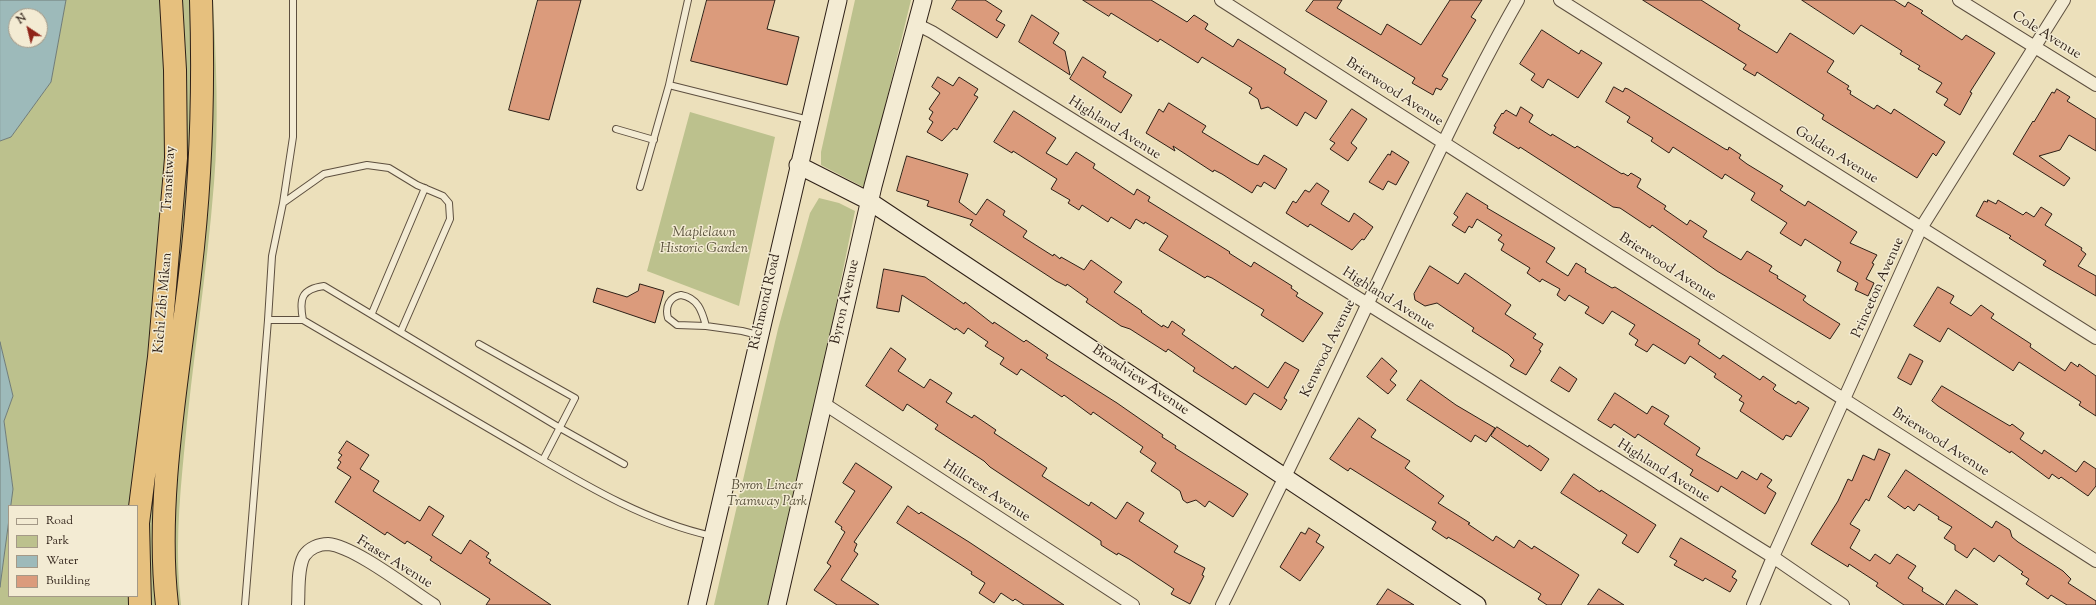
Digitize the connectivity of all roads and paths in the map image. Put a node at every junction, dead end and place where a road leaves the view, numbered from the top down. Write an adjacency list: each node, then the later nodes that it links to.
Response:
1 (171, 0): 36 (highway, Kichi Zībī Mīkan)
2 (201, 0): 47 (highway, Kichi Zībī Mīkan)
3 (293, 0): 24 (lane)
4 (688, 0): 14 (lane)
5 (838, 0): 16 (street, Richmond Road)
6 (923, 0): 12 (street, Byron Avenue)
7 (1221, 0): 19 (street, Brierwood Avenue)
8 (1518, 0): 19 (street, Kenwood Avenue)
9 (1560, 0): 25 (street, Golden Avenue)
10 (1959, 0): 13 (street, Cole Avenue)
11 (2064, 0): 13 (street, Princeton Avenue)
12 (916, 24): 23 (street, Byron Avenue); 27 (street, Highland Avenue)
13 (2034, 46): 15 (street, Cole Avenue); 25 (street, Princeton Avenue)
14 (669, 85): 16 (lane); 18 (lane)
15 (2096, 85)
16 (809, 120): 20 (street, Richmond Road)
17 (616, 129): 18 (lane)
18 (654, 140): 21 (lane)
19 (1443, 142): 27 (street, Kenwood Avenue); 37 (street, Brierwood Avenue)
20 (798, 165): 23 (street, Broadview Avenue); 33 (street, Richmond Road)
21 (640, 187)
22 (425, 188): 24 (lane); 28 (lane); 32 (lane)
23 (869, 200): 38 (street, Byron Avenue); 42 (street, Broadview Avenue)
24 (282, 202): 29 (lane)
25 (1921, 228): 34 (street, Golden Avenue); 37 (street, Princeton Avenue)
26 (172, 290): 36 (lane)
27 (1367, 305): 42 (street, Kenwood Avenue); 44 (street, Highland Avenue)
28 (372, 313): 30 (lane); 32 (lane)
29 (268, 320): 30 (lane); 48 (lane)
30 (303, 320): 40 (lane)
31 (706, 326): 31 (lane); 33 (lane)
32 (401, 331): 39 (lane)
33 (758, 336): 43 (street, Richmond Road)
34 (2096, 338)
35 (480, 344): 39 (lane)
36 (159, 357): 46 (highway, Kichi Zībī Mīkan)
37 (1845, 400): 44 (street, Princeton Avenue); 45 (street, Brierwood Avenue)
38 (823, 404): 52 (street, Byron Avenue); 53 (street, Hillcrest Avenue)
39 (560, 428): 40 (lane); 41 (lane)
40 (543, 460): 43 (lane)
41 (624, 464)
42 (1285, 477): 54 (street, Kenwood Avenue); 55 (street, Broadview Avenue)
43 (712, 536): 51 (street, Richmond Road)
44 (1773, 557): 56 (street, Princeton Avenue); 57 (street, Highland Avenue)
45 (2096, 561)
46 (140, 605)
47 (167, 605)
48 (245, 605)
49 (298, 605): 50 (street, Fraser Avenue)
50 (434, 605)
51 (696, 605)
52 (777, 605)
53 (1133, 605)
54 (1222, 605)
55 (1477, 605)
56 (1753, 605)
57 (1843, 605)

